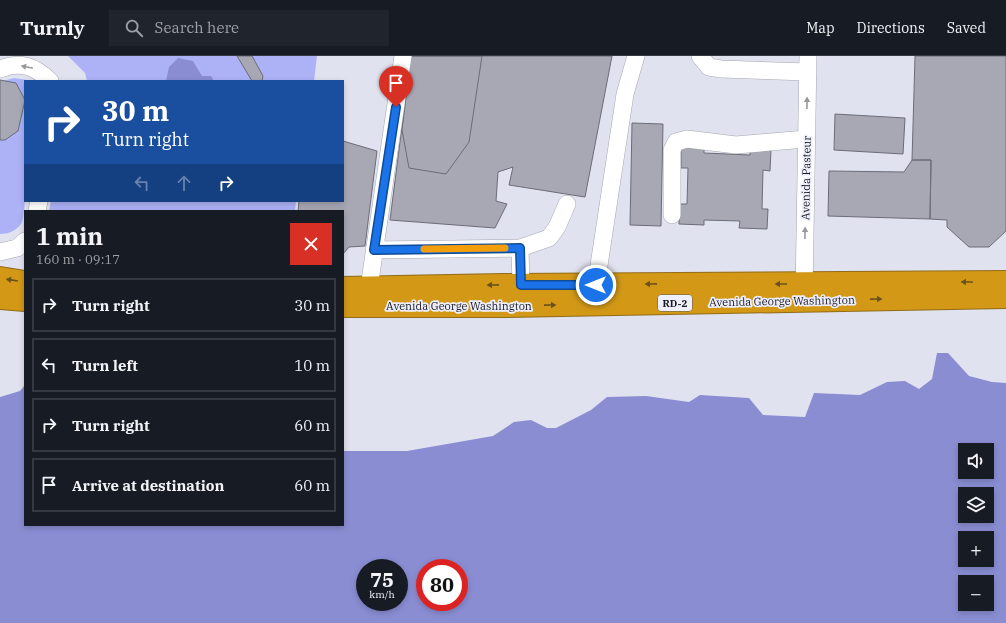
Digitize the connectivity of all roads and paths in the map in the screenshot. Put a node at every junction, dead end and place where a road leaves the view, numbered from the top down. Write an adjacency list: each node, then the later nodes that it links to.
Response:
1 (403, 56): 12 (street)
2 (636, 56): 18 (street)
3 (700, 56): 4 (street)
4 (808, 64): 7 (street, Avenida Pasteur, one-way to 4)
5 (0, 69): 6 (street, one-way to 5)
6 (49, 80)
7 (806, 139): 9 (street); 20 (street, Avenida Pasteur, one-way to 7)
8 (567, 204): 11 (street)
9 (672, 215)
10 (24, 242): 13 (street)
11 (520, 248): 12 (street); 17 (street)
12 (374, 250): 21 (street)
13 (0, 252)
14 (0, 278): 15 (highway, one-way to 14)
15 (24, 282)
16 (1006, 282): 20 (highway, Avenida George Washington / RD-2, one-way to 20)
17 (521, 285): 18 (highway, Avenida George Washington / RD-2); 21 (highway, Avenida George Washington / RD-2, one-way to 21)
18 (596, 285): 20 (highway, Avenida George Washington / RD-2, one-way to 18)
19 (344, 288): 21 (highway, Avenida George Washington / RD-2)
20 (804, 292): 21 (highway, Avenida George Washington / RD-2, one-way to 20); 22 (highway, Avenida George Washington / RD-2, one-way to 22)
21 (369, 297): 25 (highway, Avenida George Washington / RD-2)
22 (1006, 297)
23 (0, 298): 24 (highway)
24 (24, 300)
25 (344, 306)

